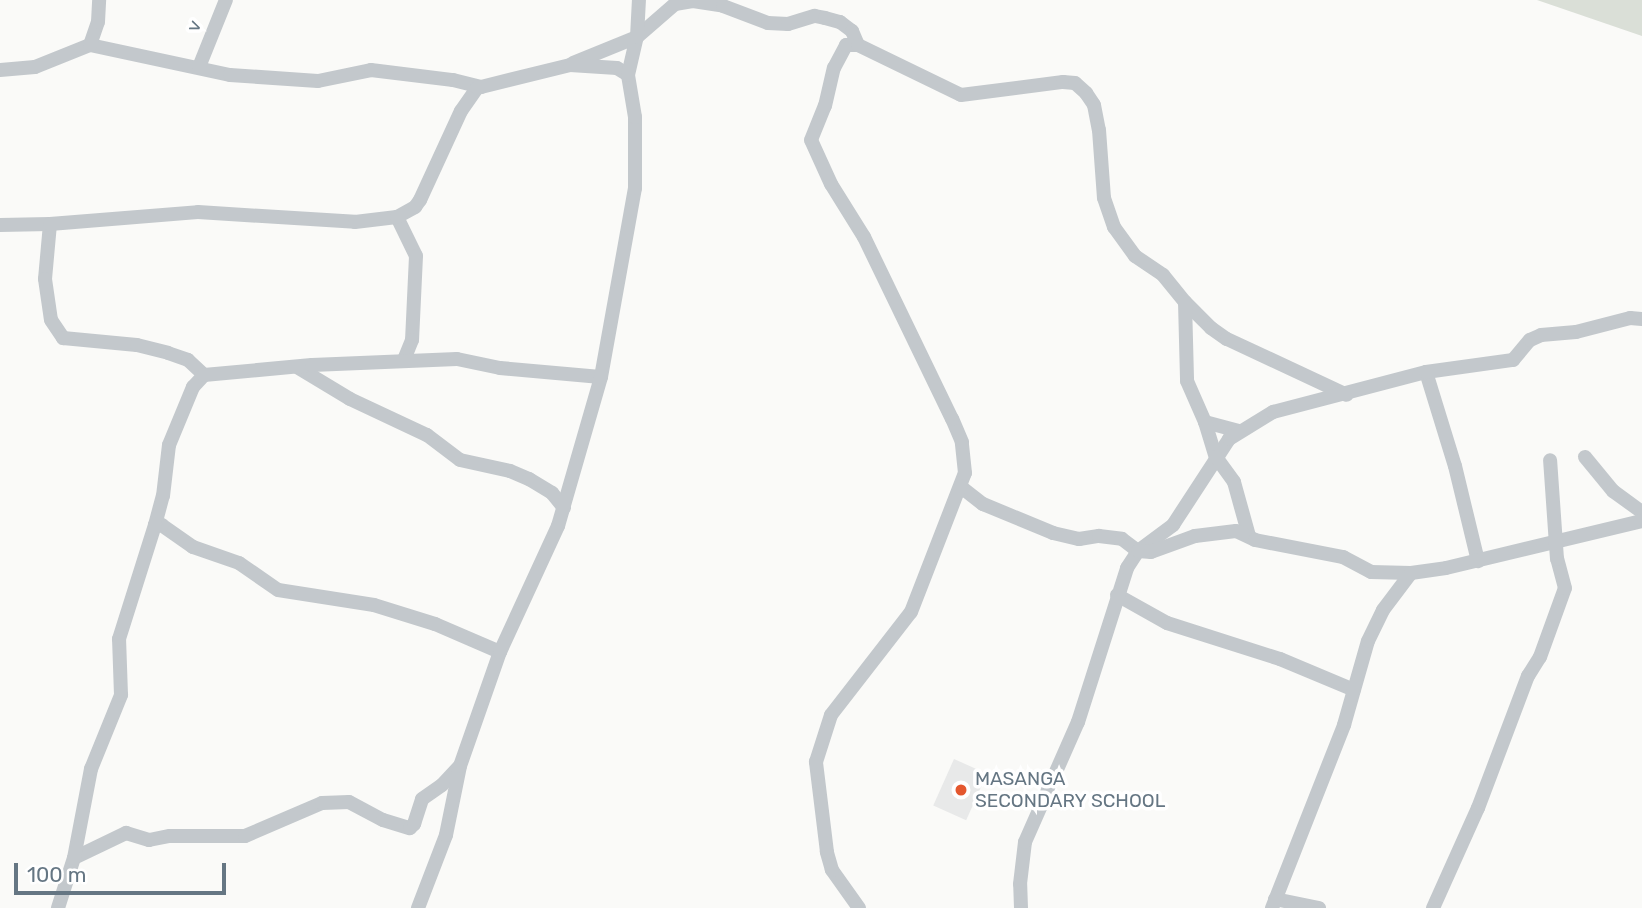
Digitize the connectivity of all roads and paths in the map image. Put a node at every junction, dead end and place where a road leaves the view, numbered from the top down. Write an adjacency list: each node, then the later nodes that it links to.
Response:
1 (99, 0): 6 (street)
2 (226, 0): 9 (street, v)
3 (639, 0): 5 (street)
4 (722, 3): 5 (street); 7 (street)
5 (637, 37): 8 (street); 11 (street)
6 (90, 45): 9 (street); 10 (street)
7 (858, 45): 16 (street); 29 (street)
8 (570, 65): 11 (street); 12 (street)
9 (199, 66): 12 (street)
10 (0, 70)
11 (628, 75): 22 (street)
12 (481, 87): 13 (street)
13 (397, 217): 14 (street); 18 (street)
14 (50, 224): 15 (street); 21 (street)
15 (0, 225)
16 (1185, 302): 23 (street); 24 (street)
17 (1642, 319): 20 (street)
18 (404, 360): 19 (street); 22 (street)
19 (295, 366): 21 (street); 31 (street)
20 (1426, 372): 23 (street); 39 (street)
21 (204, 375): 35 (street)
22 (601, 377): 31 (street)
23 (1347, 395): 25 (street)
24 (1206, 422): 25 (street); 26 (street)
25 (1239, 431): 26 (street)
26 (1216, 457): 36 (street); 38 (street)
27 (1585, 457): 33 (street)
28 (1550, 460): 37 (street)
29 (961, 487): 30 (street); 32 (street)
30 (983, 504): 32 (street); 38 (street)
31 (564, 508): 42 (street)
32 (952, 508): 51 (street)
33 (1642, 512)
34 (1642, 521): 37 (street)
35 (155, 524): 42 (street); 45 (street)
36 (1249, 536): 38 (street); 40 (street)
37 (1557, 539): 39 (street); 54 (street)
38 (1138, 551): 41 (street)
39 (1478, 561): 40 (street)
40 (1411, 573): 43 (street)
41 (1117, 595): 43 (street); 52 (street)
42 (500, 652): 44 (street)
43 (1354, 690): 48 (street)
44 (460, 766): 46 (street); 50 (street)
45 (80, 820): 46 (street); 47 (street)
46 (105, 840): 47 (street)
47 (74, 858): 49 (street)
48 (1274, 904): 53 (street)
49 (58, 908)
50 (418, 908)
51 (859, 908)
52 (1021, 908)
53 (1319, 908)
54 (1433, 908)

